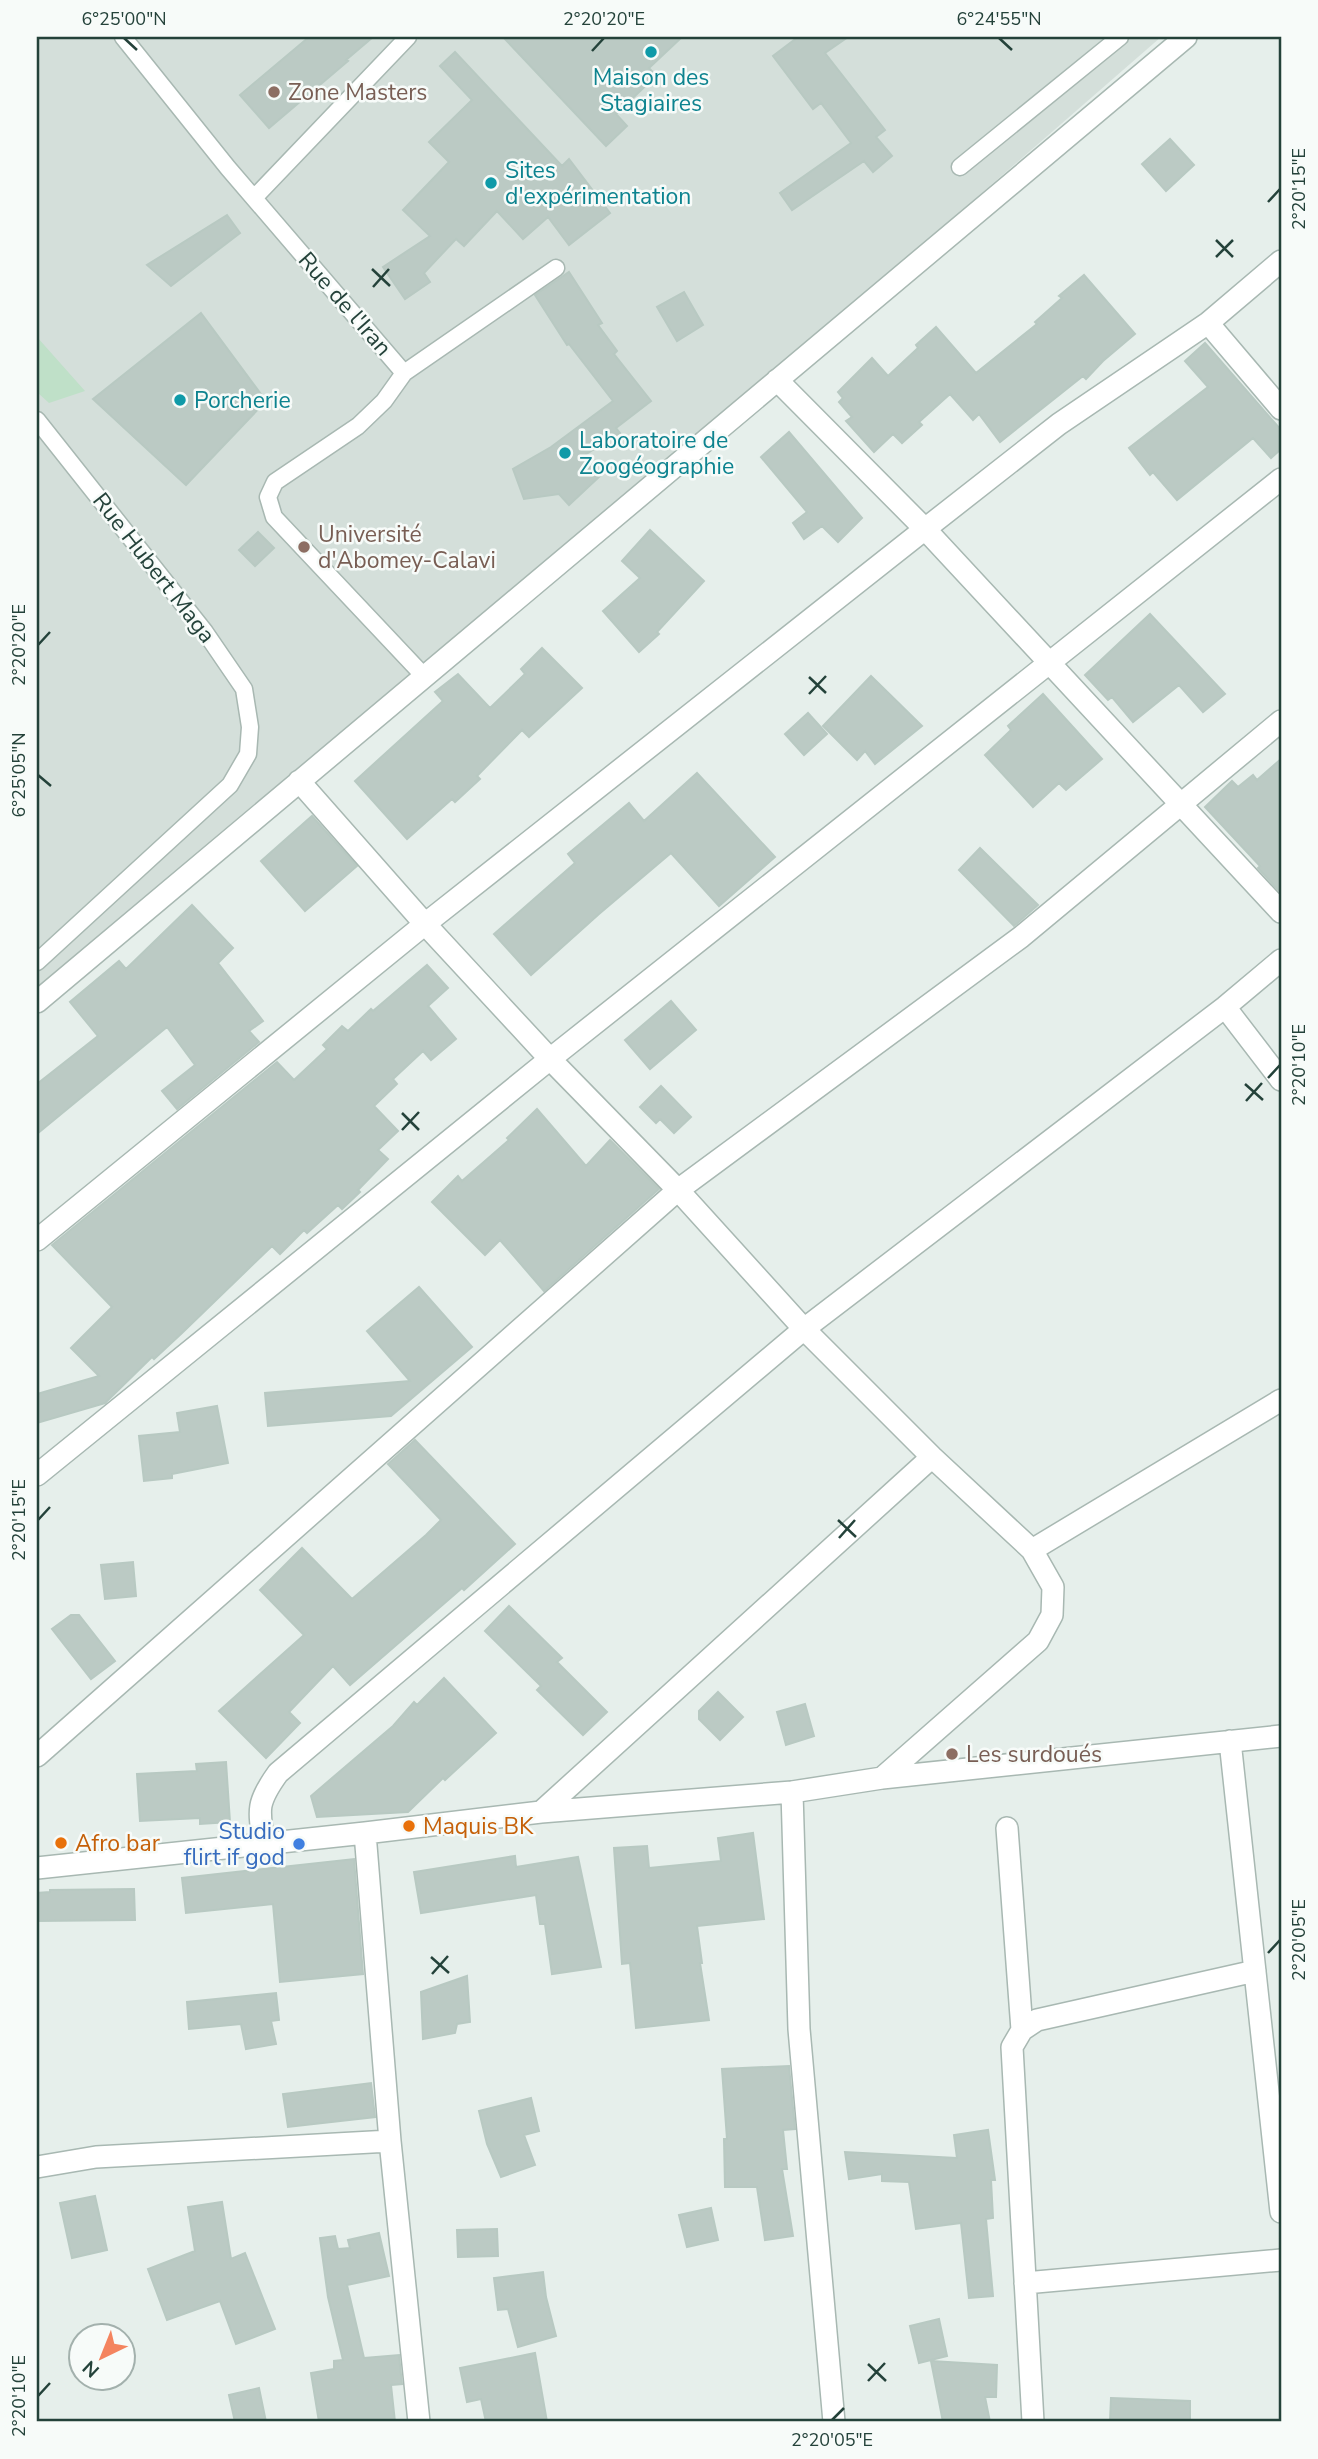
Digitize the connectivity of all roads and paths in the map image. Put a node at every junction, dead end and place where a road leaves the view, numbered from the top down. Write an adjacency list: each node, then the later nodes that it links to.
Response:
1 (123, 37): 6 (lane, Rue de l'Iran)
2 (408, 37): 6 (lane)
3 (1120, 37): 5 (lane)
4 (1186, 37): 11 (street)
5 (960, 167)
6 (254, 198): 10 (lane, Rue de l'Iran)
7 (1281, 261): 9 (street)
8 (555, 268): 10 (lane)
9 (1208, 323): 12 (street); 15 (street)
10 (404, 373): 17 (lane, Rue de l'Iran)
11 (778, 380): 15 (street); 19 (street)
12 (1281, 409)
13 (37, 420): 24 (lane, Rue Hubert Maga)
14 (1281, 479): 16 (street)
15 (925, 529): 16 (street); 22 (street)
16 (1049, 663): 20 (street); 27 (street)
17 (422, 674)
18 (1281, 721): 20 (street)
19 (299, 781): 22 (street); 25 (street)
20 (1180, 805): 21 (street); 29 (street)
21 (1281, 912)
22 (425, 924): 27 (street); 30 (street)
23 (1281, 960): 26 (street)
24 (37, 962)
25 (37, 1002)
26 (1225, 1007): 28 (street); 31 (street)
27 (550, 1059): 29 (street); 34 (street)
28 (1281, 1080)
29 (678, 1190): 31 (street); 38 (street)
30 (37, 1240)
31 (804, 1329): 33 (street); 44 (street)
32 (1281, 1400): 35 (street)
33 (932, 1457): 35 (street); 41 (street)
34 (37, 1475)
35 (1032, 1550): 39 (street)
36 (1281, 1736): 37 (street)
37 (1230, 1741): 39 (street); 46 (street)
38 (37, 1756)
39 (881, 1778): 40 (street)
40 (792, 1792): 41 (street); 54 (street)
41 (541, 1811): 43 (street)
42 (1007, 1828): 47 (street)
43 (365, 1833): 44 (street); 48 (street)
44 (264, 1843): 45 (street)
45 (37, 1868)
46 (1255, 1971): 47 (street); 50 (street)
47 (1022, 2030): 52 (street)
48 (390, 2141): 49 (street); 53 (street)
49 (37, 2167)
50 (1281, 2212)
51 (1281, 2260): 52 (street)
52 (1025, 2283): 55 (street)
53 (419, 2422)
54 (834, 2422)
55 (1034, 2422)

